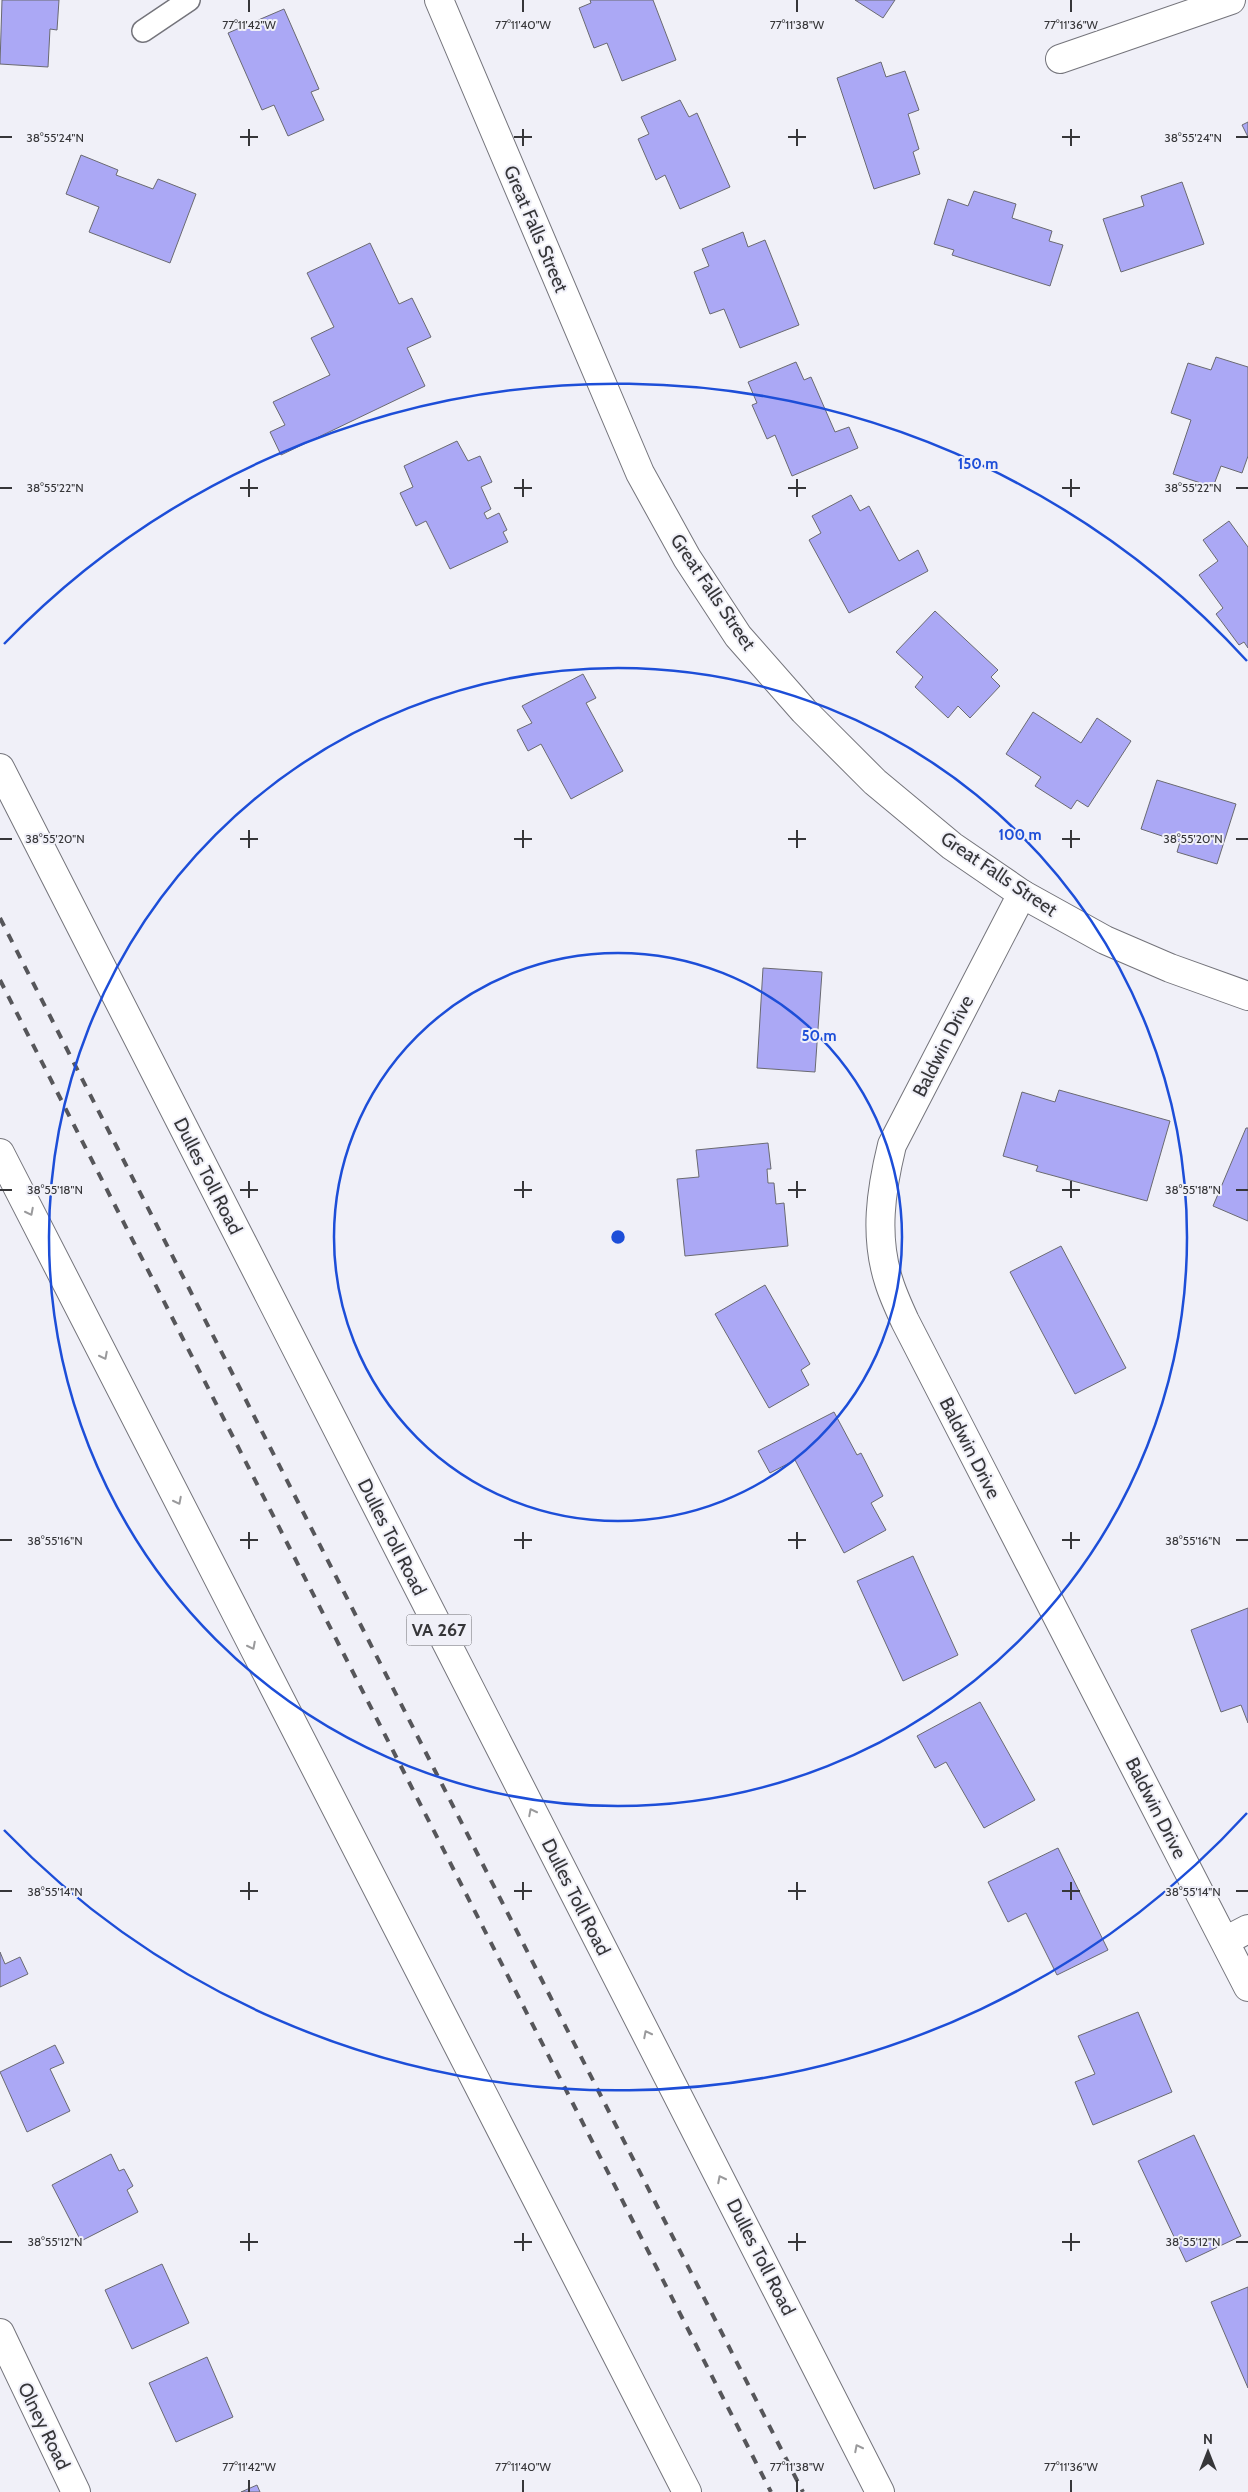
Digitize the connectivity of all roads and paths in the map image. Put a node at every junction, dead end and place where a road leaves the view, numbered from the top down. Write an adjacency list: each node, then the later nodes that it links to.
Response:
1 (188, 0): 4 (lane)
2 (439, 0): 7 (main road, Great Falls Street)
3 (1231, 0): 5 (main road)
4 (143, 31)
5 (1060, 59)
6 (0, 768): 15 (main road, Dulles Toll Road / VA 267, one-way to 6)
7 (1022, 894): 8 (main road, Great Falls Street); 10 (main road, Baldwin Drive)
8 (1248, 996)
9 (0, 1153): 14 (main road, one-way to 14)
10 (1236, 1935): 11 (main road, Baldwin Drive)
11 (1248, 1987)
12 (0, 2334): 13 (main road, Olney Road)
13 (76, 2492)
14 (687, 2492)
15 (880, 2492)

